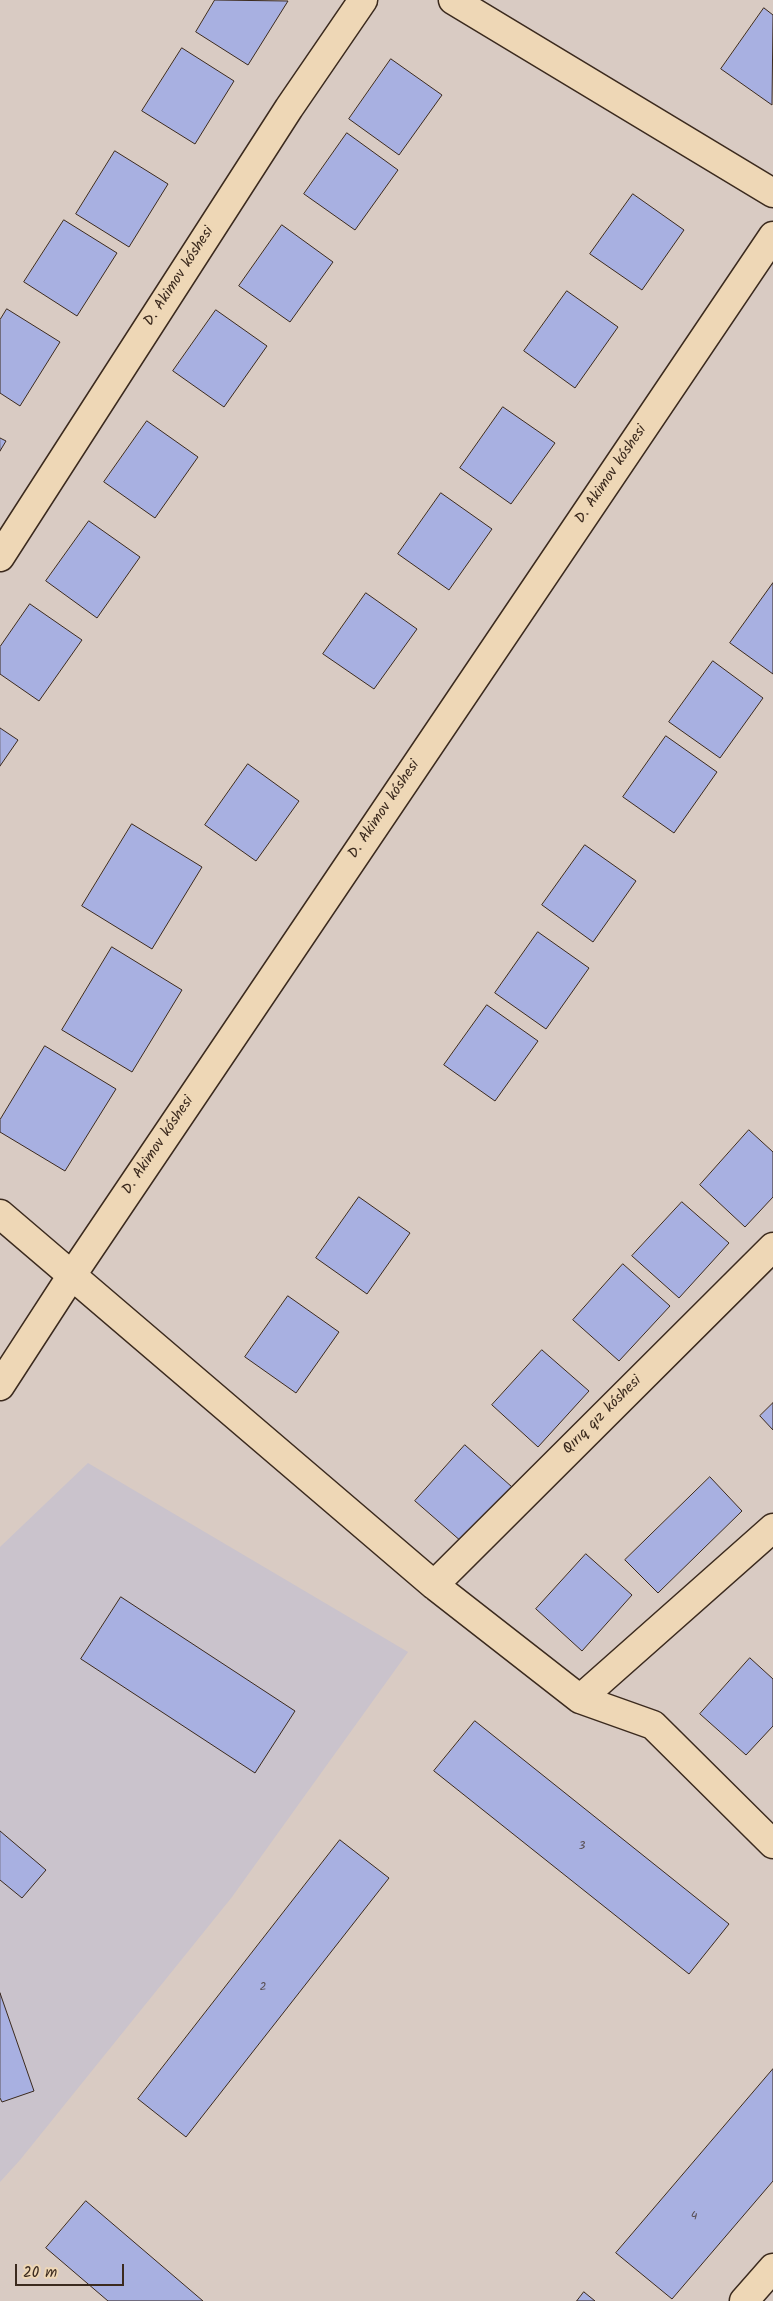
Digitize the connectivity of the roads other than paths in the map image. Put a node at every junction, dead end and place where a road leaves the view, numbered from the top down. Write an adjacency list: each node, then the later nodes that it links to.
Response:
1 (363, 0): 5 (street, D. Akimov kóshesi)
2 (452, 0): 3 (street)
3 (773, 193)
4 (773, 236): 8 (street, D. Akimov kóshesi)
5 (0, 557)
6 (0, 1214): 8 (street)
7 (773, 1247): 11 (street, Qırıq qız kóshesi)
8 (72, 1275): 9 (street, D. Akimov kóshesi); 11 (street)
9 (0, 1386)
10 (773, 1528): 12 (street)
11 (434, 1585): 12 (street)
12 (580, 1699): 13 (street)
13 (773, 1844)
14 (773, 2268): 15 (street)
15 (744, 2301)

